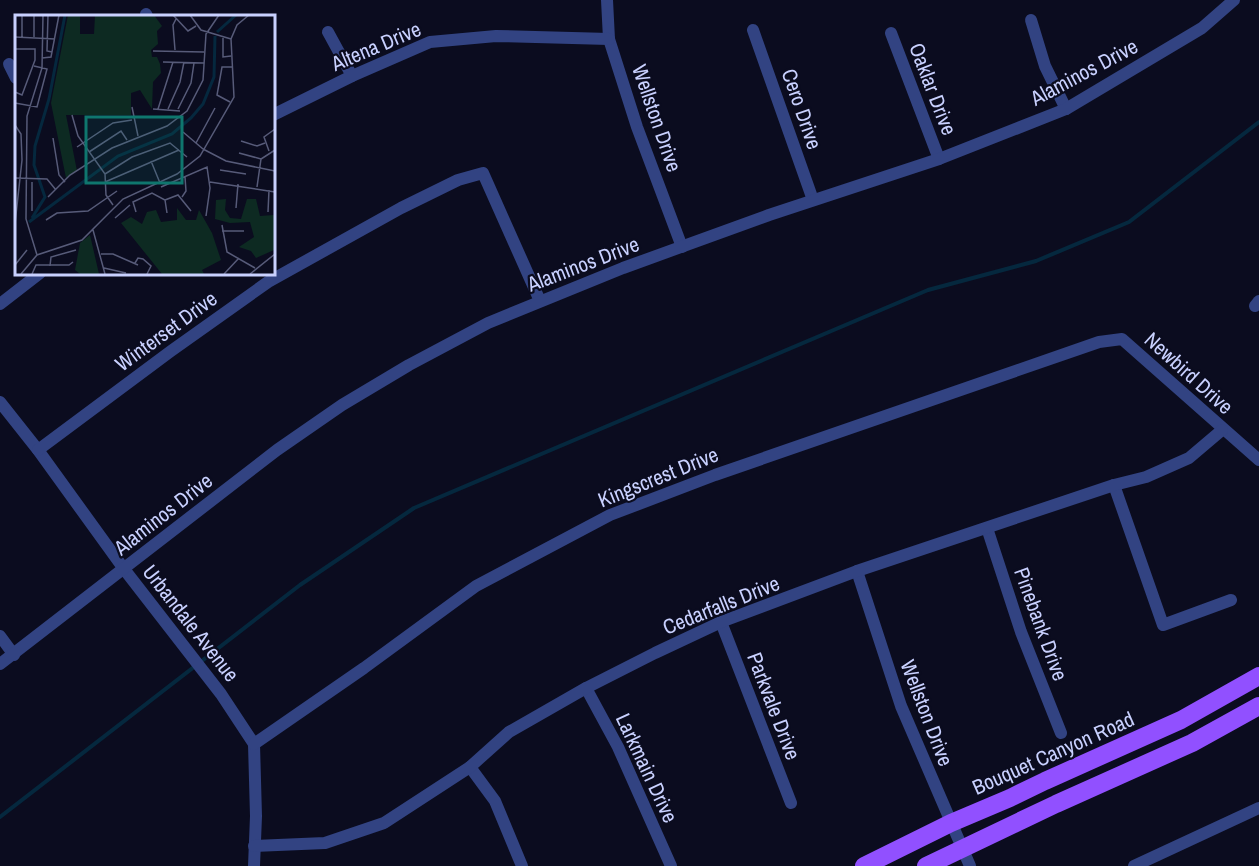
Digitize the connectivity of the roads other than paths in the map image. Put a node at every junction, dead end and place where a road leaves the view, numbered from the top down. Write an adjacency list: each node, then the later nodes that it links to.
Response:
1 (606, 0): 7 (street, Wellston Drive)
2 (1234, 0): 11 (street, Alaminos Drive)
3 (1031, 20): 11 (street)
4 (753, 30): 14 (street, Cero Drive)
5 (328, 32): 10 (street)
6 (891, 33): 13 (street, Oaklar Drive)
7 (609, 39): 10 (street, Altena Drive); 15 (street, Wellston Drive)
8 (9, 64): 9 (street)
9 (15, 76)
10 (352, 76): 12 (street, Altena Drive)
11 (1066, 109): 13 (street, Alaminos Drive)
12 (274, 115)
13 (939, 159): 14 (street, Alaminos Drive)
14 (813, 200): 15 (street, Alaminos Drive)
15 (682, 247): 17 (street, Alaminos Drive)
16 (39, 274): 18 (street)
17 (540, 301): 22 (street, Winterset Drive); 26 (street, Alaminos Drive)
18 (0, 303)
19 (1122, 339): 21 (street, Newbird Drive); 37 (street, Kingscrest Drive)
20 (0, 402): 22 (street, Urbandale Avenue)
21 (1222, 430): 23 (street, Newbird Drive); 24 (street, Cedarfalls Drive)
22 (38, 450): 26 (street, Urbandale Avenue)
23 (1259, 460)
24 (1114, 485): 25 (street, Cedarfalls Drive); 28 (street)
25 (987, 528): 27 (street, Cedarfalls Drive); 36 (street, Pinebank Drive)
26 (124, 569): 31 (street, Alaminos Drive); 37 (street, Urbandale Avenue)
27 (857, 570): 29 (street, Cedarfalls Drive); 41 (street, Wellston Drive)
28 (1231, 600)
29 (722, 622): 34 (street, Cedarfalls Drive); 39 (street, Parkvale Drive)
30 (0, 636): 31 (street)
31 (14, 655): 32 (street, Alaminos Drive)
32 (0, 664)
33 (1259, 676): 41 (main road, Bouquet Canyon Road)
34 (586, 688): 38 (street, Cedarfalls Drive); 46 (street, Larkmain Drive)
35 (1259, 706): 43 (main road)
36 (1061, 733)
37 (254, 744): 42 (street)
38 (470, 766): 42 (street, Cedarfalls Drive); 45 (street)
39 (791, 803)
40 (1259, 808): 50 (street)
41 (951, 823): 43 (street, Wellston Drive); 47 (main road, Bouquet Canyon Road)
42 (254, 846): 44 (street)
43 (963, 848): 48 (main road); 49 (street, Wellston Drive)
44 (254, 866)
45 (522, 866)
46 (671, 866)
47 (864, 866)
48 (926, 866)
49 (970, 866)
50 (1134, 866)

